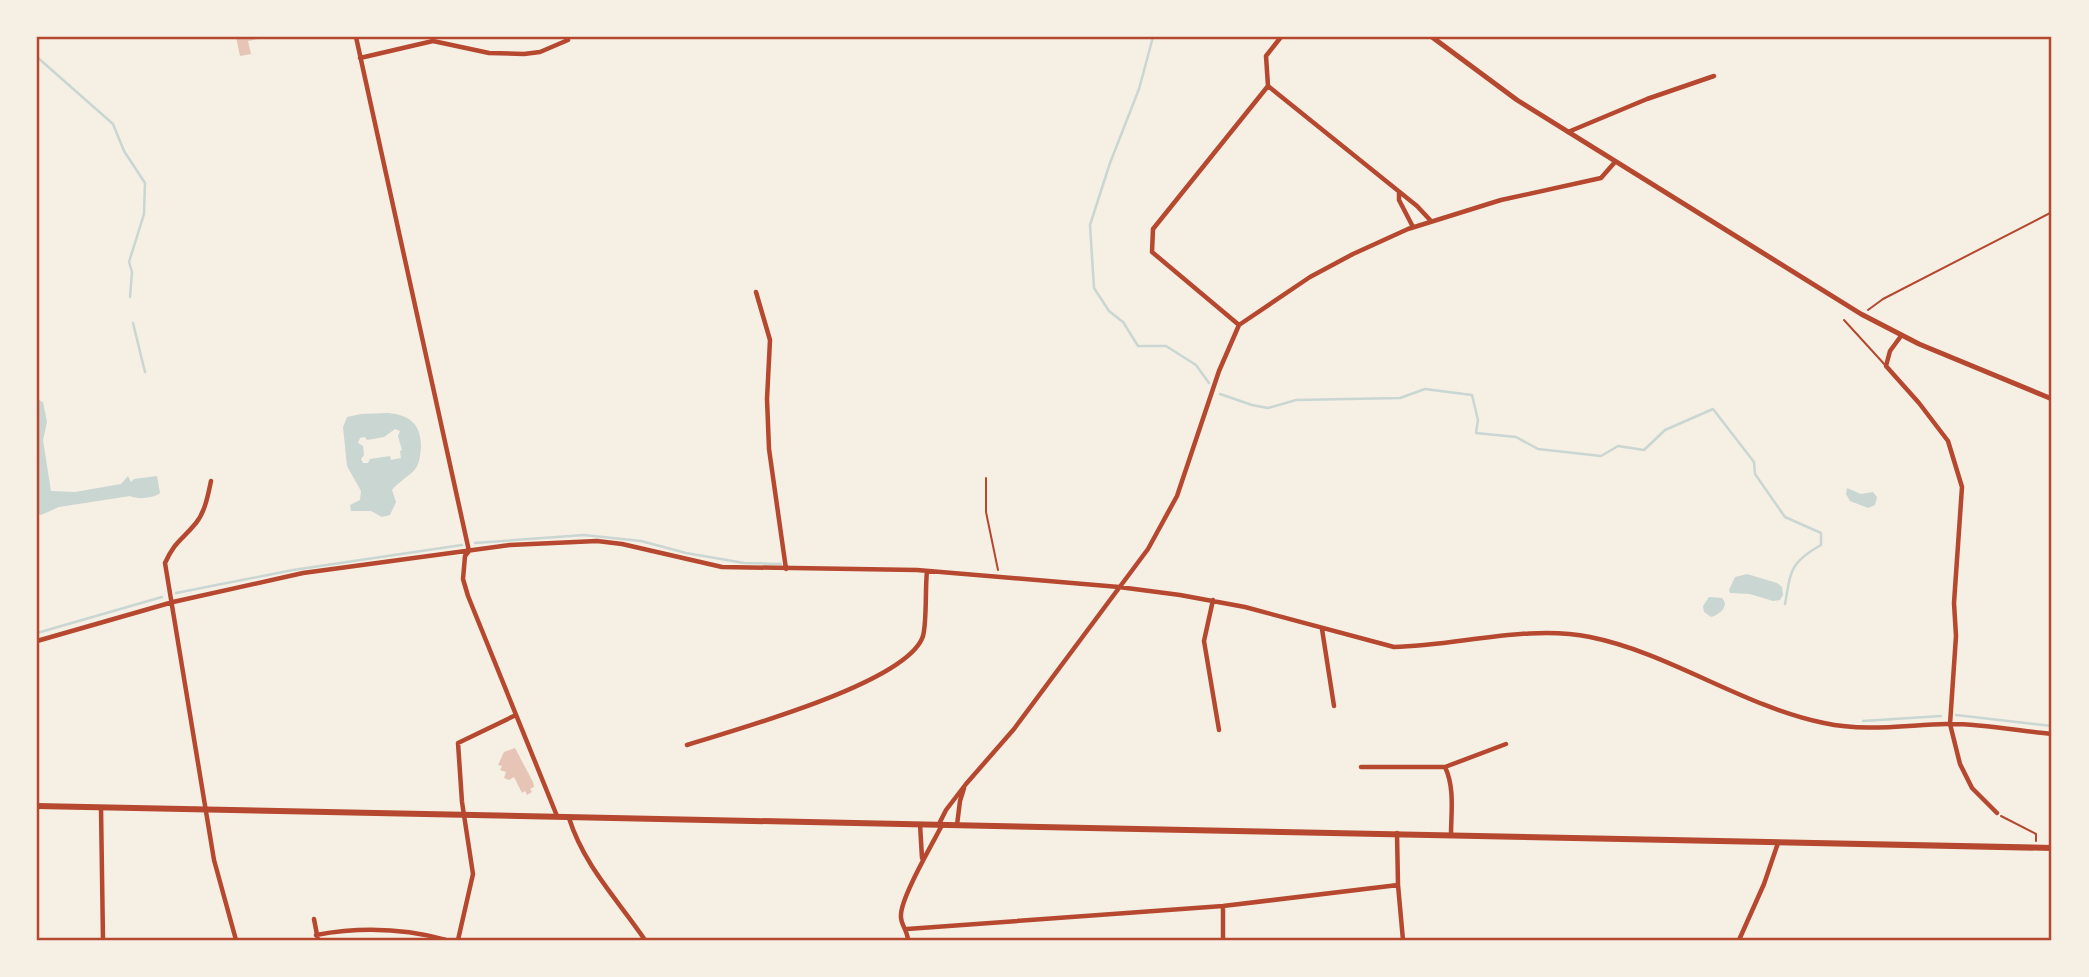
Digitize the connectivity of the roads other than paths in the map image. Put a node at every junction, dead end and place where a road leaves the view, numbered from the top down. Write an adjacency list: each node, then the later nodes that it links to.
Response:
1 (356, 37): 5 (street)
2 (1281, 37): 7 (street)
3 (1433, 37): 8 (street)
4 (568, 40): 5 (street)
5 (360, 58): 20 (street)
6 (1714, 76): 8 (street)
7 (1268, 86): 10 (street); 15 (street)
8 (1567, 132): 9 (street)
9 (1615, 162): 11 (street); 16 (street)
10 (1399, 193): 11 (street); 12 (street)
11 (1431, 221): 12 (street)
12 (1413, 227): 15 (street)
13 (756, 292): 21 (street)
14 (1844, 320): 17 (lane)
15 (1239, 325): 23 (street)
16 (1901, 336): 17 (street); 18 (street)
17 (1886, 366): 30 (street)
18 (2052, 400)
19 (211, 481): 25 (street)
20 (469, 551): 21 (street); 25 (street); 29 (street)
21 (786, 569): 22 (street)
22 (926, 571): 23 (street); 34 (street)
23 (1119, 587): 24 (street); 37 (street)
24 (1213, 600): 26 (street); 31 (street)
25 (173, 602): 27 (street); 40 (street)
26 (1322, 629): 28 (street); 30 (street)
27 (37, 640)
28 (1334, 706)
29 (516, 714): 42 (street); 43 (street)
30 (1950, 724): 32 (street); 41 (street)
31 (1219, 730)
32 (2052, 734)
33 (1506, 744): 36 (street)
34 (687, 745)
35 (1361, 767): 36 (street)
36 (1445, 767): 49 (street)
37 (965, 783): 46 (street); 47 (street)
38 (37, 806): 39 (main road)
39 (101, 808): 40 (main road); 58 (street)
40 (206, 810): 42 (main road); 59 (street)
41 (1997, 813)
42 (465, 815): 43 (main road); 61 (street)
43 (558, 816): 44 (main road)
44 (569, 817): 45 (main road); 62 (street)
45 (920, 824): 46 (main road); 52 (street)
46 (941, 824): 47 (main road); 52 (street)
47 (957, 825): 48 (main road)
48 (1397, 833): 49 (main road); 53 (street)
49 (1451, 835): 50 (main road)
50 (1778, 843): 51 (main road); 66 (street)
51 (2052, 848)
52 (922, 863): 56 (street)
53 (1398, 885): 54 (street); 65 (street)
54 (1223, 906): 56 (street); 64 (street)
55 (314, 919): 57 (street)
56 (907, 929): 63 (street)
57 (317, 937): 60 (street)
58 (103, 940)
59 (236, 940)
60 (446, 940)
61 (458, 940)
62 (645, 940)
63 (908, 940)
64 (1223, 940)
65 (1403, 940)
66 (1739, 940)

